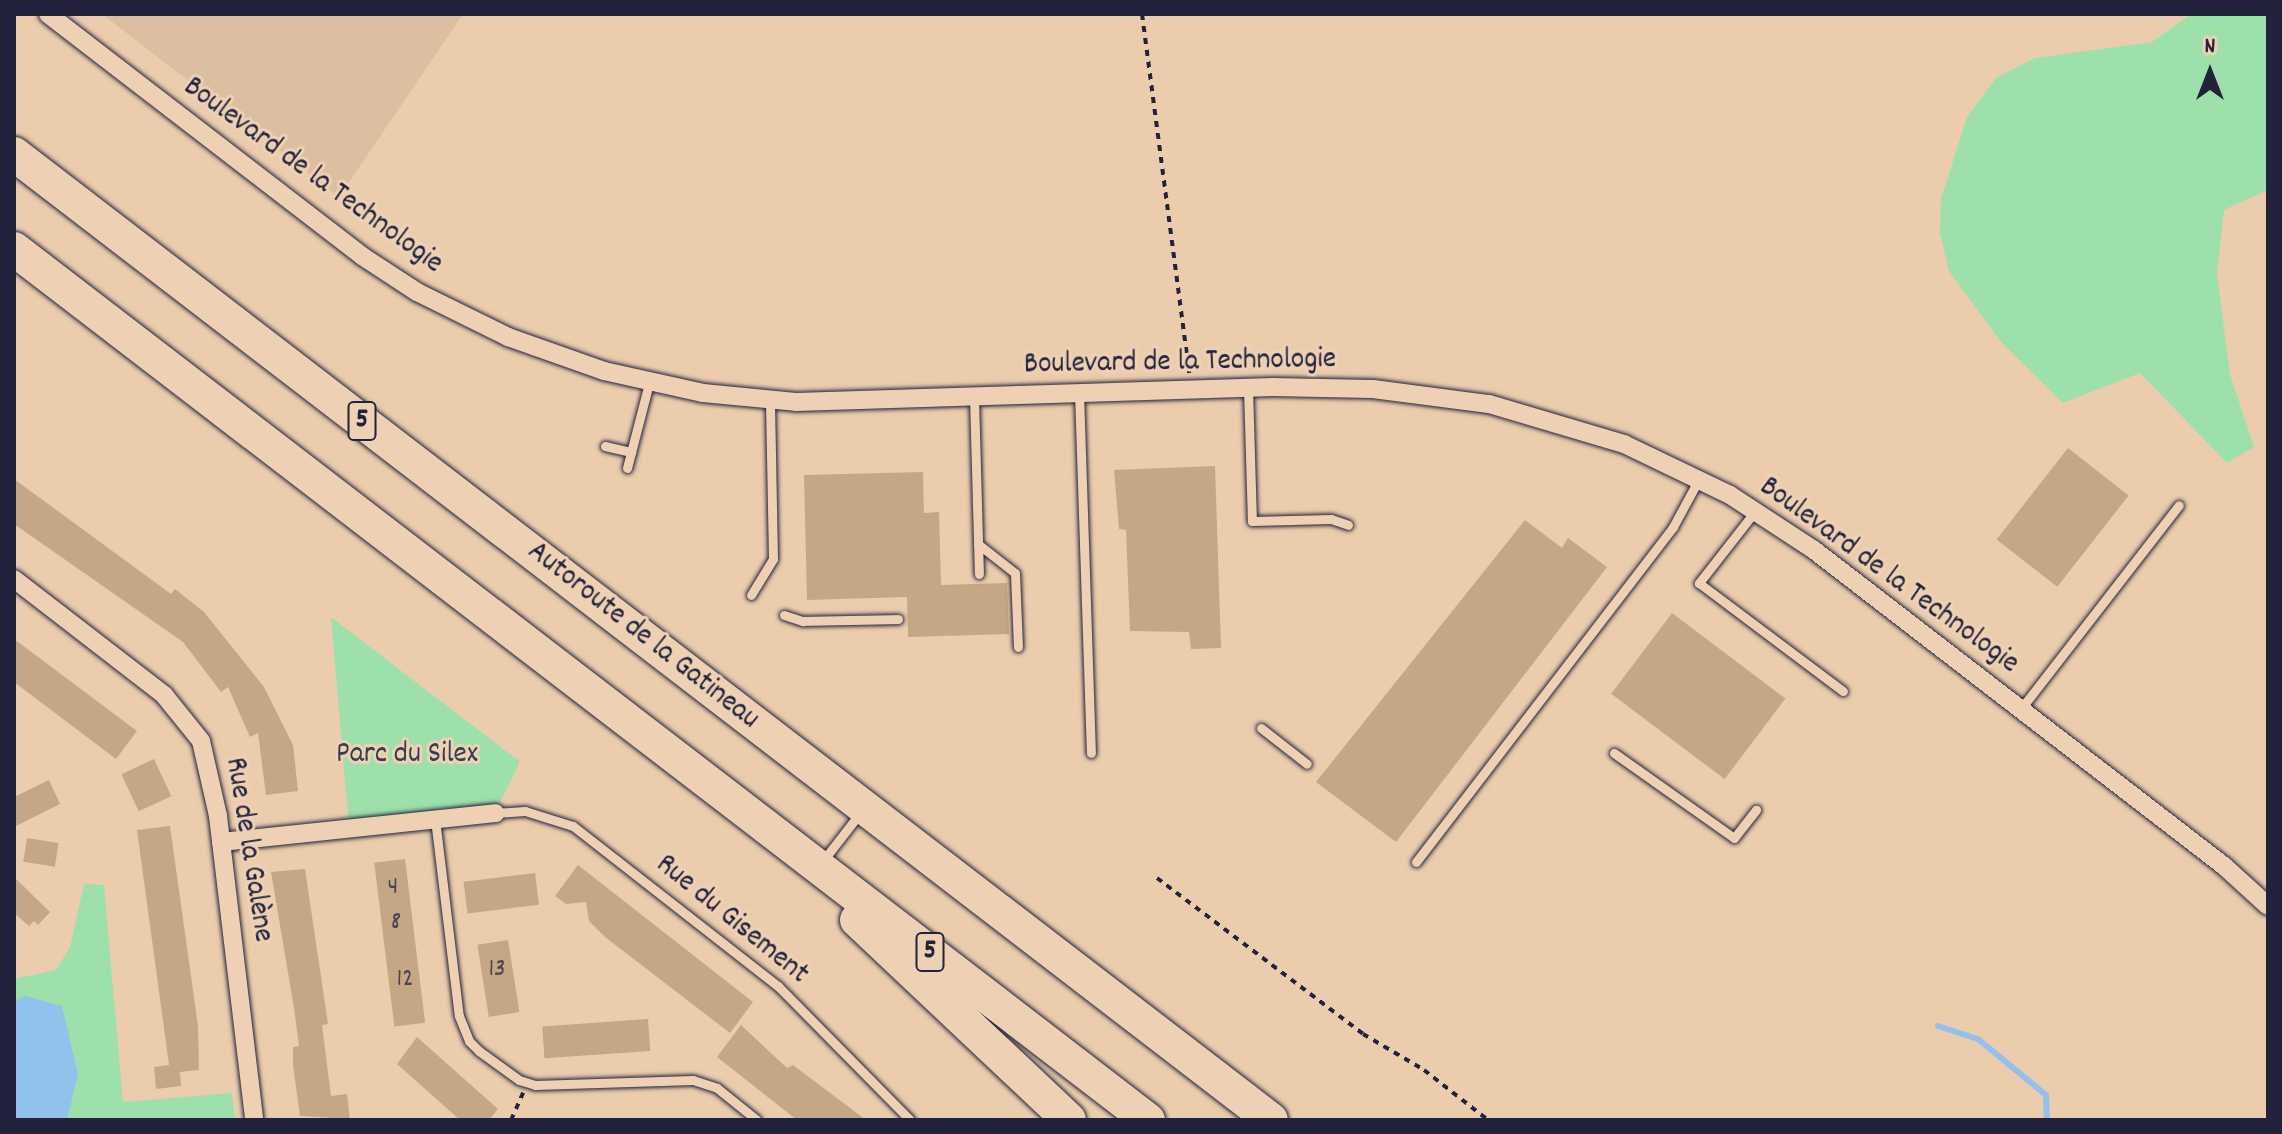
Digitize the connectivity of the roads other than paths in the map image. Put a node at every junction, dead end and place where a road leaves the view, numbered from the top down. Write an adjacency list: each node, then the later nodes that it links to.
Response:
1 (48, 14): 4 (street, Boulevard de la Technologie)
2 (14, 154): 29 (highway, Autoroute de la Gatineau / 5)
3 (14, 249): 35 (highway)
4 (649, 383): 8 (street, Boulevard de la Technologie); 10 (lane)
5 (1248, 388): 6 (street, Boulevard de la Technologie); 12 (street, Boulevard de la Technologie); 15 (lane)
6 (1079, 393): 7 (street, Boulevard de la Technologie); 26 (lane)
7 (974, 397): 8 (street, Boulevard de la Technologie); 16 (lane)
8 (770, 401): 19 (lane)
9 (605, 446): 10 (lane)
10 (631, 452): 11 (lane)
11 (627, 468)
12 (1699, 478): 14 (street, Boulevard de la Technologie); 34 (lane)
13 (2179, 505): 24 (lane)
14 (1756, 510): 23 (lane); 24 (street, Boulevard de la Technologie)
15 (1348, 525)
16 (978, 544): 17 (lane); 22 (lane)
17 (979, 574)
18 (14, 579): 33 (street, Rue de la Galène)
19 (751, 595)
20 (784, 615): 21 (lane)
21 (898, 619)
22 (1018, 647)
23 (1843, 691)
24 (2020, 710): 36 (street, Boulevard de la Technologie)
25 (1261, 728): 28 (lane)
26 (1091, 753)
27 (1614, 753): 30 (lane)
28 (1307, 764)
29 (864, 808): 35 (lane); 42 (highway, Autoroute de la Gatineau / 5)
30 (1756, 810)
31 (495, 813): 32 (street); 39 (lane, Rue du Gisement)
32 (435, 817): 33 (street); 38 (lane)
33 (221, 842): 37 (street, Rue de la Galène)
34 (1416, 862)
35 (814, 872): 40 (highway); 41 (highway, 5)
36 (2268, 906)
37 (254, 1120)
38 (757, 1120)
39 (909, 1120)
40 (1069, 1120)
41 (1148, 1120)
42 (1271, 1120)

